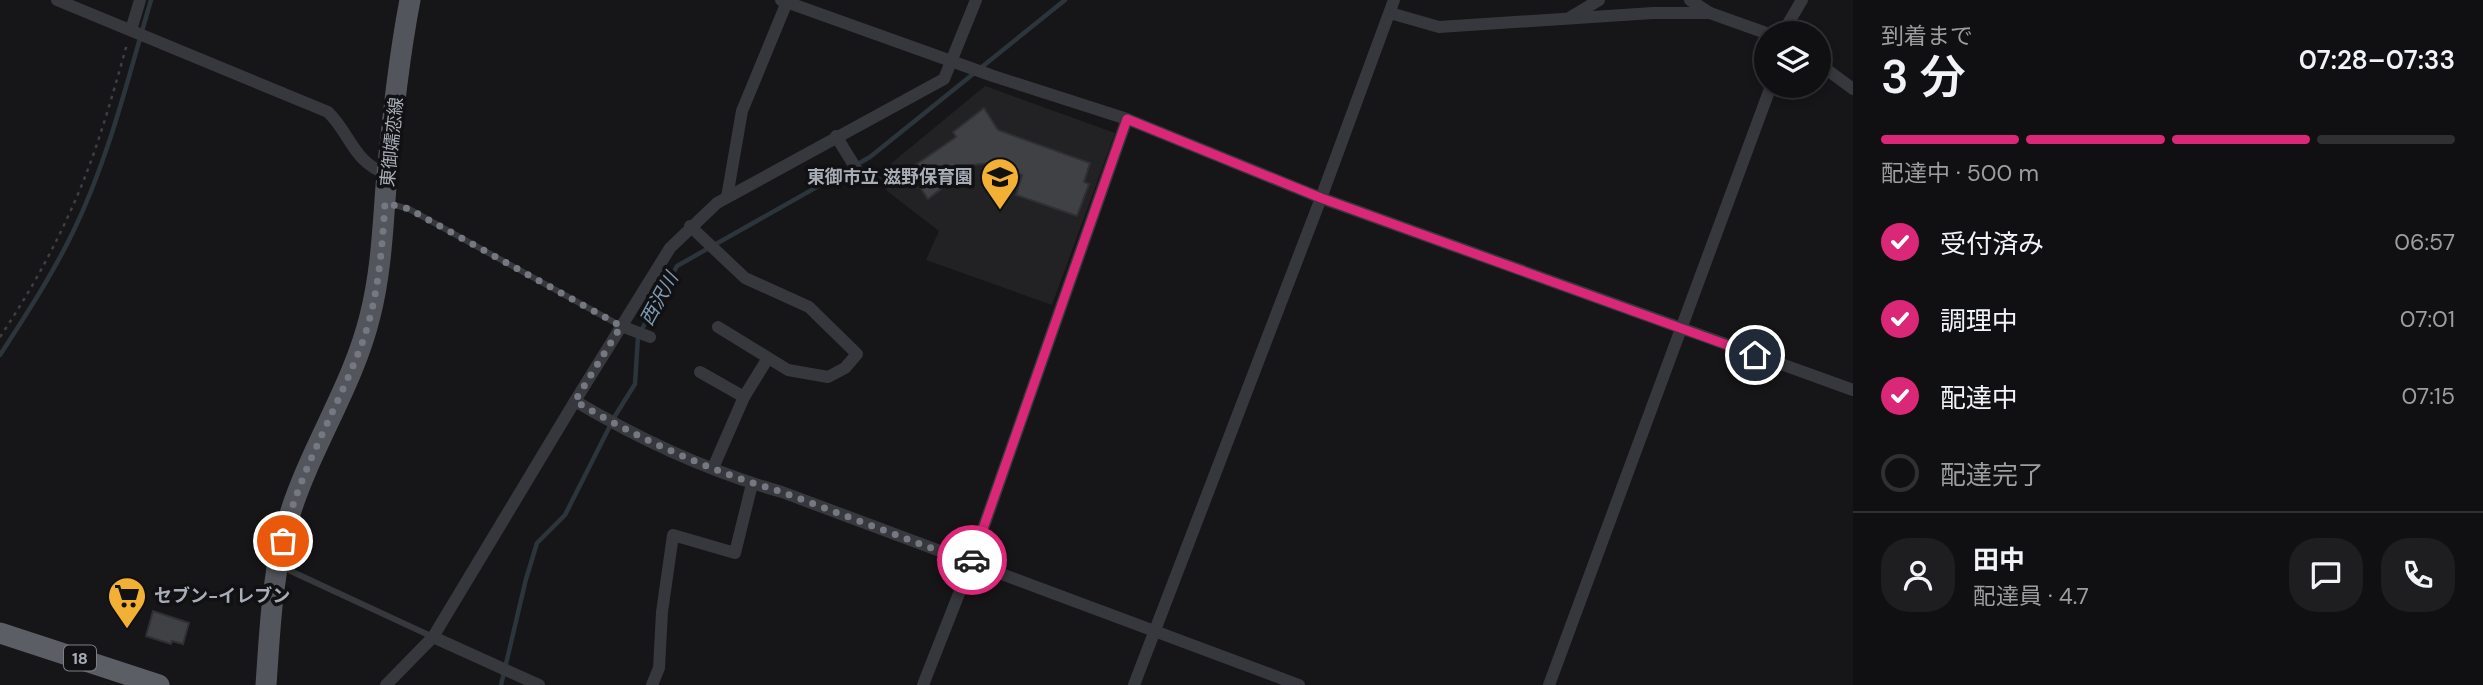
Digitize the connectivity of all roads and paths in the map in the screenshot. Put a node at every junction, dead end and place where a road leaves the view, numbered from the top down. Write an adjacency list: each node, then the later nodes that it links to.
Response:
1 (57, 0): 14 (street)
2 (140, 0): 14 (street)
3 (410, 0): 21 (main road, 東御嬬恋線)
4 (976, 0): 15 (street)
5 (1599, 0): 11 (street)
6 (1690, 0): 10 (street)
7 (1802, 0): 12 (street)
8 (784, 1): 15 (street); 23 (street)
9 (1392, 6): 11 (street); 24 (street)
10 (1710, 13): 11 (street); 13 (street)
11 (1571, 17)
12 (1789, 21)
13 (1754, 29)
14 (131, 30): 21 (street); 30 (path)
15 (953, 61): 19 (street); 20 (street)
16 (1831, 72): 17 (street)
17 (1853, 89)
18 (1767, 98): 29 (street)
19 (1127, 119): 24 (street); 39 (street)
20 (836, 136): 22 (street); 23 (street)
21 (387, 174): 25 (main road, 東御嬬恋線)
22 (860, 175)
23 (727, 197): 26 (street)
24 (1321, 198): 29 (street); 41 (street)
25 (385, 203): 28 (lane); 40 (main road, 東御嬬恋線)
26 (690, 226): 28 (street); 32 (street)
27 (718, 327): 32 (street)
28 (625, 328): 31 (street); 36 (street)
29 (1682, 329): 34 (street); 52 (street)
30 (0, 337)
31 (650, 337)
32 (768, 358): 35 (street)
33 (700, 372): 35 (street)
34 (1853, 390)
35 (744, 397): 37 (street)
36 (575, 401): 37 (street); 43 (street)
37 (713, 468): 38 (street)
38 (752, 484): 39 (street); 48 (street)
39 (971, 563): 41 (street); 49 (street)
40 (278, 565): 43 (lane); 45 (main road, 東御嬬恋線)
41 (1155, 631): 50 (street); 51 (street)
42 (0, 634): 44 (highway, 18)
43 (433, 637): 46 (street); 47 (street)
44 (159, 685)
45 (266, 685)
46 (386, 685)
47 (539, 685)
48 (652, 685)
49 (923, 685)
50 (1134, 685)
51 (1299, 685)
52 (1549, 685)

